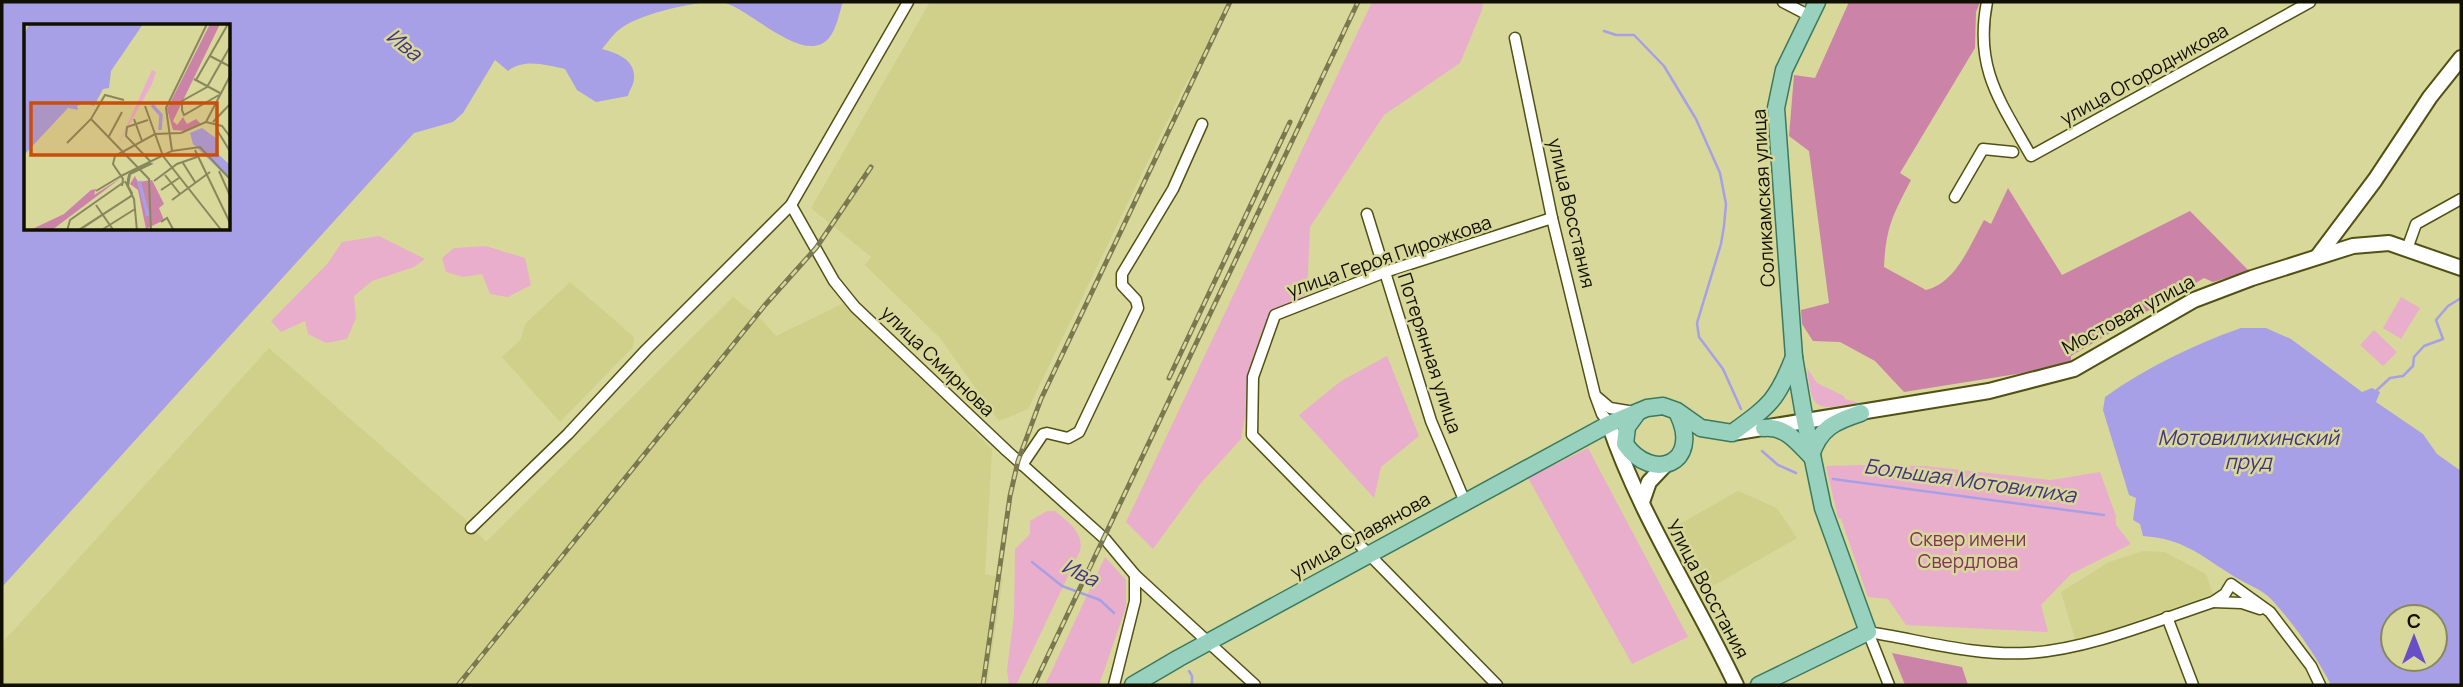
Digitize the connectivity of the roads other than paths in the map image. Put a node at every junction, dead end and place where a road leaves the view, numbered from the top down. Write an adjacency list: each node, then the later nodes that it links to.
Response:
1 (908, 2): 12 (street)
2 (1783, 2): 5 (street)
3 (1987, 2): 4 (street, улица Огородникова)
4 (2310, 2)
5 (1814, 9): 19 (main road, Соликамская улица)
6 (1515, 38): 14 (street, улица Восстания)
7 (2461, 58): 16 (main road)
8 (1202, 124): 31 (street)
9 (2013, 152): 10 (street)
10 (1955, 197)
11 (2461, 199): 15 (street)
12 (791, 205): 31 (street, улица Смирнова); 35 (street)
13 (1367, 214): 18 (street, Потерянная улица)
14 (1552, 218): 18 (street, улица Героя Пирожкова); 20 (street, улица Восстания)
15 (2407, 249): 16 (main road, Мостовая улица); 17 (main road, Мостовая улица)
16 (2318, 256): 23 (main road, Мостовая улица)
17 (2461, 268)
18 (1385, 272): 33 (street, Потерянная улица); 36 (street, улица Героя Пирожкова)
19 (1794, 357): 24 (main road, Соликамская улица); 27 (main road, Соликамская улица)
20 (1595, 395): 22 (street); 25 (street, улица Восстания)
21 (1677, 411): 22 (main road); 27 (main road, Мостовая улица); 30 (main road)
22 (1638, 412): 25 (main road, улица Славянова); 28 (main road)
23 (1861, 413): 24 (main road, Мостовая улица); 29 (main road)
24 (1805, 421): 26 (main road, Мостовая улица); 29 (main road, Соликамская улица)
25 (1609, 424): 28 (street, улица Восстания); 32 (main road); 33 (main road, улица Славянова)
26 (1764, 428): 27 (main road, Мостовая улица); 29 (main road)
27 (1732, 433)
28 (1625, 444): 30 (main road); 32 (main road)
29 (1811, 456): 41 (main road, Соликамская улица)
30 (1667, 464): 34 (main road)
31 (1022, 465): 37 (street, улица Смирнова)
32 (1633, 485): 34 (main road, Улица Восстания)
33 (1465, 502): 36 (main road, улица Славянова)
34 (1644, 506): 47 (main road, Улица Восстания)
35 (471, 528)
36 (1370, 555): 42 (main road, улица Славянова); 46 (street)
37 (1135, 575): 42 (street, улица Смирнова); 43 (street)
38 (2213, 602): 39 (street); 39 (street); 40 (street)
39 (2270, 612): 51 (street)
40 (2167, 617): 41 (street); 50 (street)
41 (1868, 632): 48 (main road); 49 (street, Соликамская улица)
42 (1208, 642): 44 (main road, улица Славянова); 45 (street, улица Смирнова)
43 (1114, 685)
44 (1133, 685)
45 (1255, 685)
46 (1497, 685)
47 (1736, 685)
48 (1759, 685)
49 (1889, 685)
50 (2193, 685)
51 (2320, 685)

